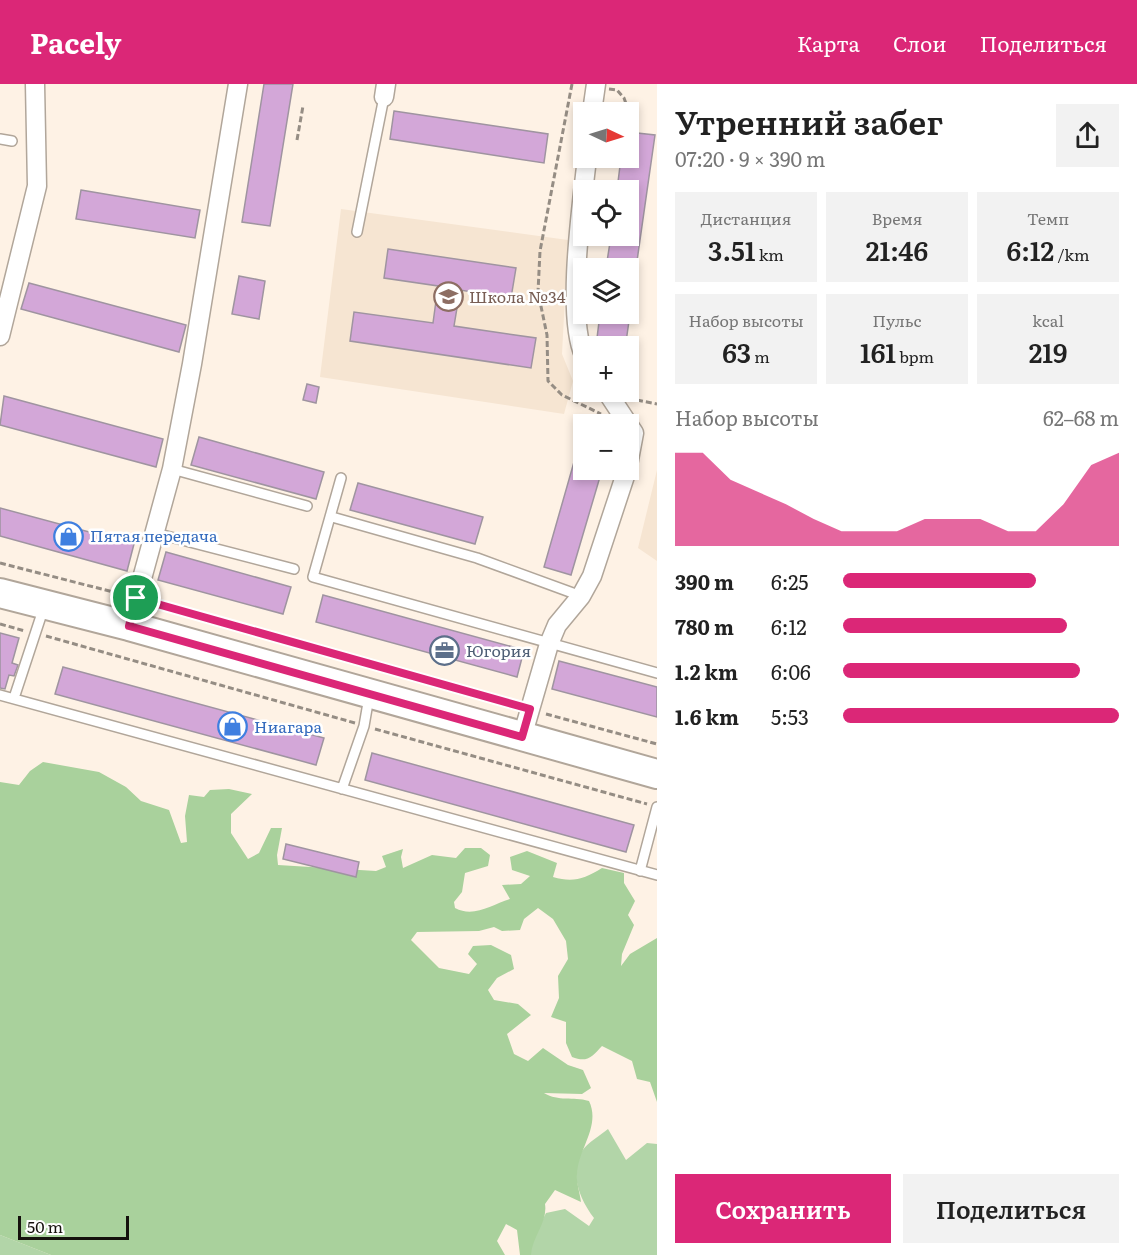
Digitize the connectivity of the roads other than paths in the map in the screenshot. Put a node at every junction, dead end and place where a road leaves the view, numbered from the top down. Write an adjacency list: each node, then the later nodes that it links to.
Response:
1 (35, 84): 10 (street)
2 (238, 84): 12 (street)
3 (596, 84): 5 (street)
4 (385, 90): 9 (lane)
5 (593, 102)
6 (0, 139): 7 (lane)
7 (12, 141)
8 (586, 168): 11 (street)
9 (357, 232)
10 (0, 336)
11 (578, 336)
12 (172, 470): 15 (lane); 17 (street)
13 (341, 478): 16 (lane)
14 (624, 480): 20 (street)
15 (307, 506)
16 (332, 517): 20 (lane); 23 (lane)
17 (155, 533): 18 (lane); 22 (street)
18 (294, 569)
19 (0, 593): 21 (main road)
20 (581, 596): 23 (street)
21 (44, 607): 22 (main road); 27 (lane)
22 (129, 626): 25 (main road)
23 (549, 644): 24 (lane); 28 (street)
24 (657, 673)
25 (369, 694): 28 (main road); 30 (lane)
26 (0, 695): 27 (lane)
27 (14, 698): 30 (lane)
28 (522, 737): 29 (main road)
29 (657, 774)
30 (342, 789): 32 (lane)
31 (657, 807): 32 (lane)
32 (640, 871): 33 (lane)
33 (657, 875)

